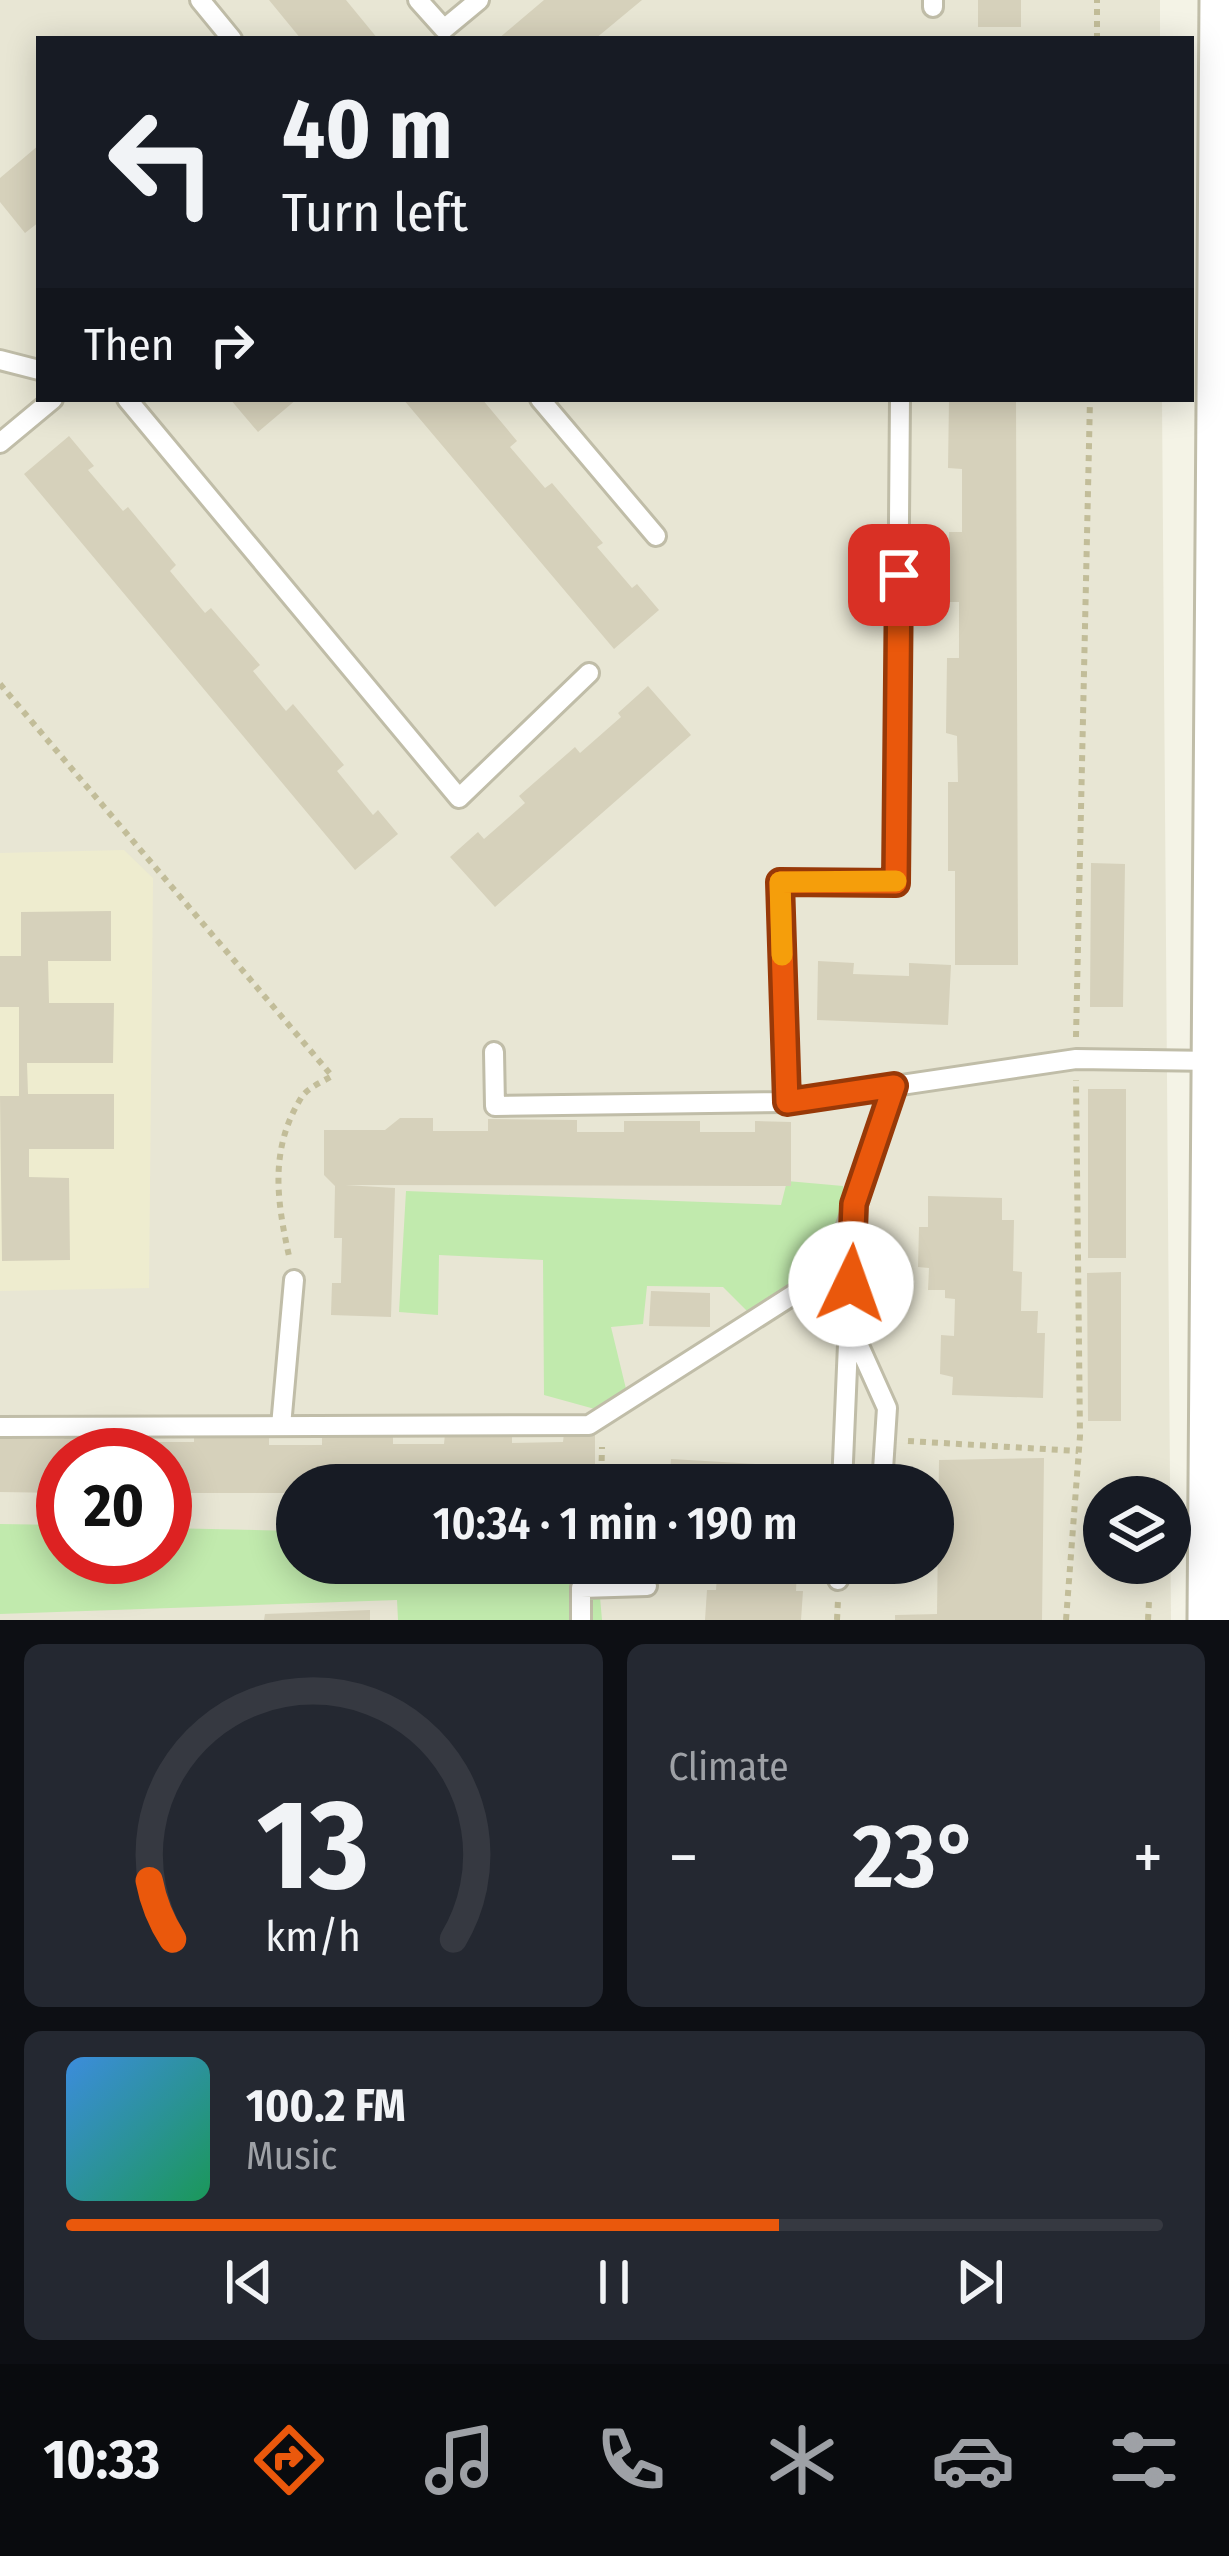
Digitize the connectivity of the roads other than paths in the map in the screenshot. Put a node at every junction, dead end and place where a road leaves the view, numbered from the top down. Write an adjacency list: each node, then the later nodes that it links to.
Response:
1 (200, 0): 5 (lane)
2 (418, 0): 3 (lane)
3 (479, 0)
4 (1223, 0): 14 (street)
5 (230, 36)
6 (0, 360): 7 (lane)
7 (36, 369)
8 (49, 402): 12 (lane)
9 (129, 402): 15 (lane)
10 (543, 402): 13 (lane)
11 (900, 402): 19 (lane)
12 (0, 443)
13 (656, 536)
14 (1224, 670): 17 (street)
15 (589, 673)
16 (494, 1052): 19 (lane)
17 (1214, 1061): 18 (lane); 20 (street)
18 (894, 1086): 19 (lane); 21 (lane)
19 (787, 1102)
20 (1222, 1178): 30 (street)
21 (854, 1204): 23 (lane); 25 (lane)
22 (294, 1280): 25 (lane)
23 (849, 1324): 26 (lane); 27 (lane)
24 (0, 1426): 25 (lane)
25 (281, 1426)
26 (843, 1464)
27 (883, 1464)
28 (647, 1586): 29 (lane)
29 (581, 1620)
30 (1211, 1620)

